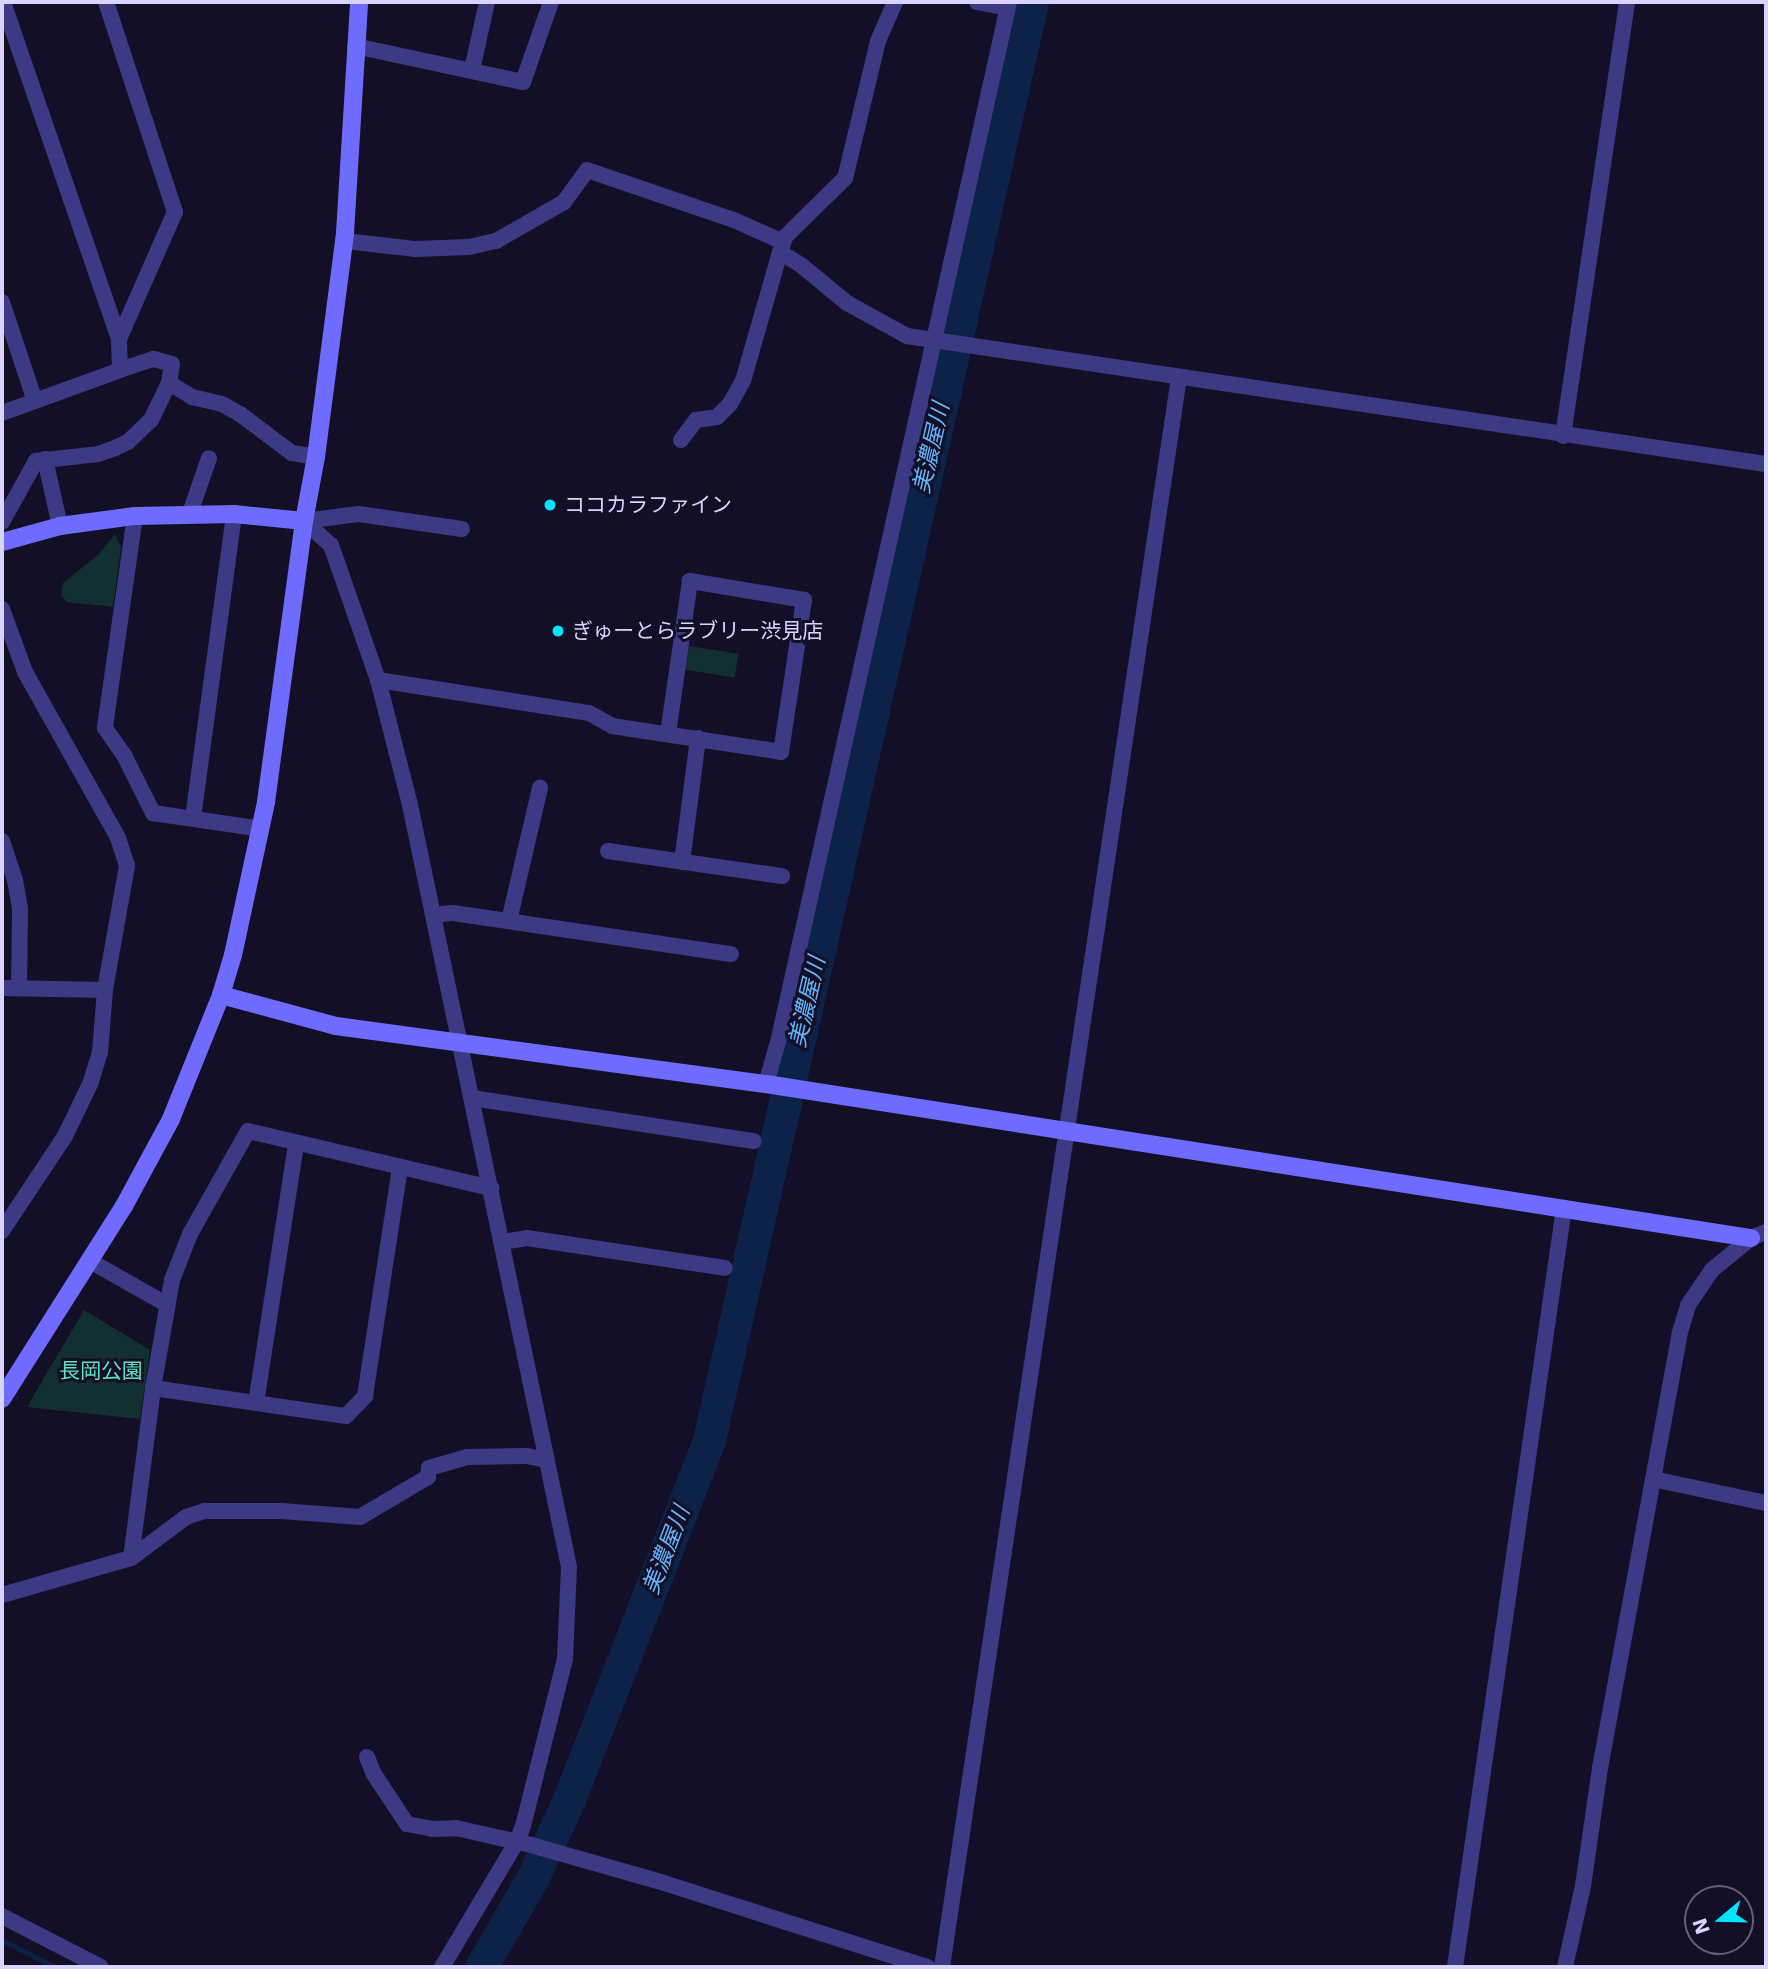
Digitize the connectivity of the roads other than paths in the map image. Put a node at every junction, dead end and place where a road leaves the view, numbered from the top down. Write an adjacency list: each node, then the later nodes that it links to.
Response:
1 (3, 2): 15 (street)
2 (106, 2): 15 (street)
3 (359, 2): 10 (street)
4 (487, 2): 11 (street)
5 (551, 2): 11 (street)
6 (895, 2): 13 (street)
7 (976, 2): 9 (street)
8 (1627, 2): 22 (street)
9 (1008, 5): 16 (street)
10 (355, 46): 11 (street); 12 (street)
11 (472, 70)
12 (345, 241): 13 (street); 24 (street)
13 (781, 247): 16 (street); 23 (street)
14 (2, 302): 20 (street)
15 (119, 339): 17 (street)
16 (935, 340): 18 (street); 55 (street)
17 (120, 370): 19 (street); 20 (street)
18 (1179, 377): 22 (street); 57 (street)
19 (169, 383): 24 (street); 26 (street)
20 (35, 401): 21 (street)
21 (2, 413)
22 (1563, 436): 27 (street)
23 (681, 440)
24 (316, 457): 31 (street)
25 (209, 458): 28 (street)
26 (45, 459): 32 (street); 33 (street)
27 (1766, 464)
28 (190, 513): 29 (street); 30 (street)
29 (234, 514): 31 (street); 41 (street)
30 (135, 516): 33 (street); 41 (street)
31 (303, 521): 34 (street); 37 (street); 42 (street)
32 (2, 522)
33 (60, 526): 35 (street)
34 (461, 529)
35 (2, 542)
36 (2, 609): 52 (street)
37 (378, 680): 38 (street); 47 (street)
38 (668, 733): 39 (street); 39 (street)
39 (698, 738): 45 (street)
40 (540, 788): 48 (street)
41 (193, 818): 42 (street)
42 (261, 829): 53 (street)
43 (2, 841): 50 (street)
44 (608, 851): 45 (street)
45 (682, 862): 46 (street)
46 (782, 876)
47 (433, 915): 48 (street); 54 (street)
48 (509, 921): 49 (street)
49 (731, 954)
50 (19, 987): 51 (street); 52 (street)
51 (2, 988)
52 (105, 990): 63 (street)
53 (221, 995): 54 (street); 66 (street)
54 (460, 1040): 55 (street); 56 (street)
55 (765, 1084): 57 (street)
56 (471, 1098): 58 (street); 61 (street)
57 (1066, 1131): 62 (street); 84 (street)
58 (754, 1141)
59 (296, 1144): 60 (street); 68 (street); 71 (street)
60 (400, 1167): 61 (street); 71 (street)
61 (491, 1188): 65 (street)
62 (1564, 1208): 64 (street); 85 (street)
63 (2, 1231)
64 (1759, 1235): 73 (street)
65 (502, 1241): 67 (street); 72 (street)
66 (90, 1261): 68 (street); 70 (street)
67 (725, 1268)
68 (166, 1304): 69 (street)
69 (153, 1388): 71 (street); 75 (street)
70 (2, 1399)
71 (256, 1403)
72 (545, 1460): 75 (street); 78 (street)
73 (1653, 1479): 74 (street); 86 (street)
74 (1766, 1503)
75 (131, 1558): 76 (street)
76 (2, 1595)
77 (367, 1757): 78 (street)
78 (524, 1844): 82 (street); 83 (street)
79 (2, 1916): 80 (street)
80 (73, 1961): 81 (street)
81 (101, 1967)
82 (442, 1967)
83 (928, 1967)
84 (942, 1967)
85 (1455, 1967)
86 (1565, 1967)

